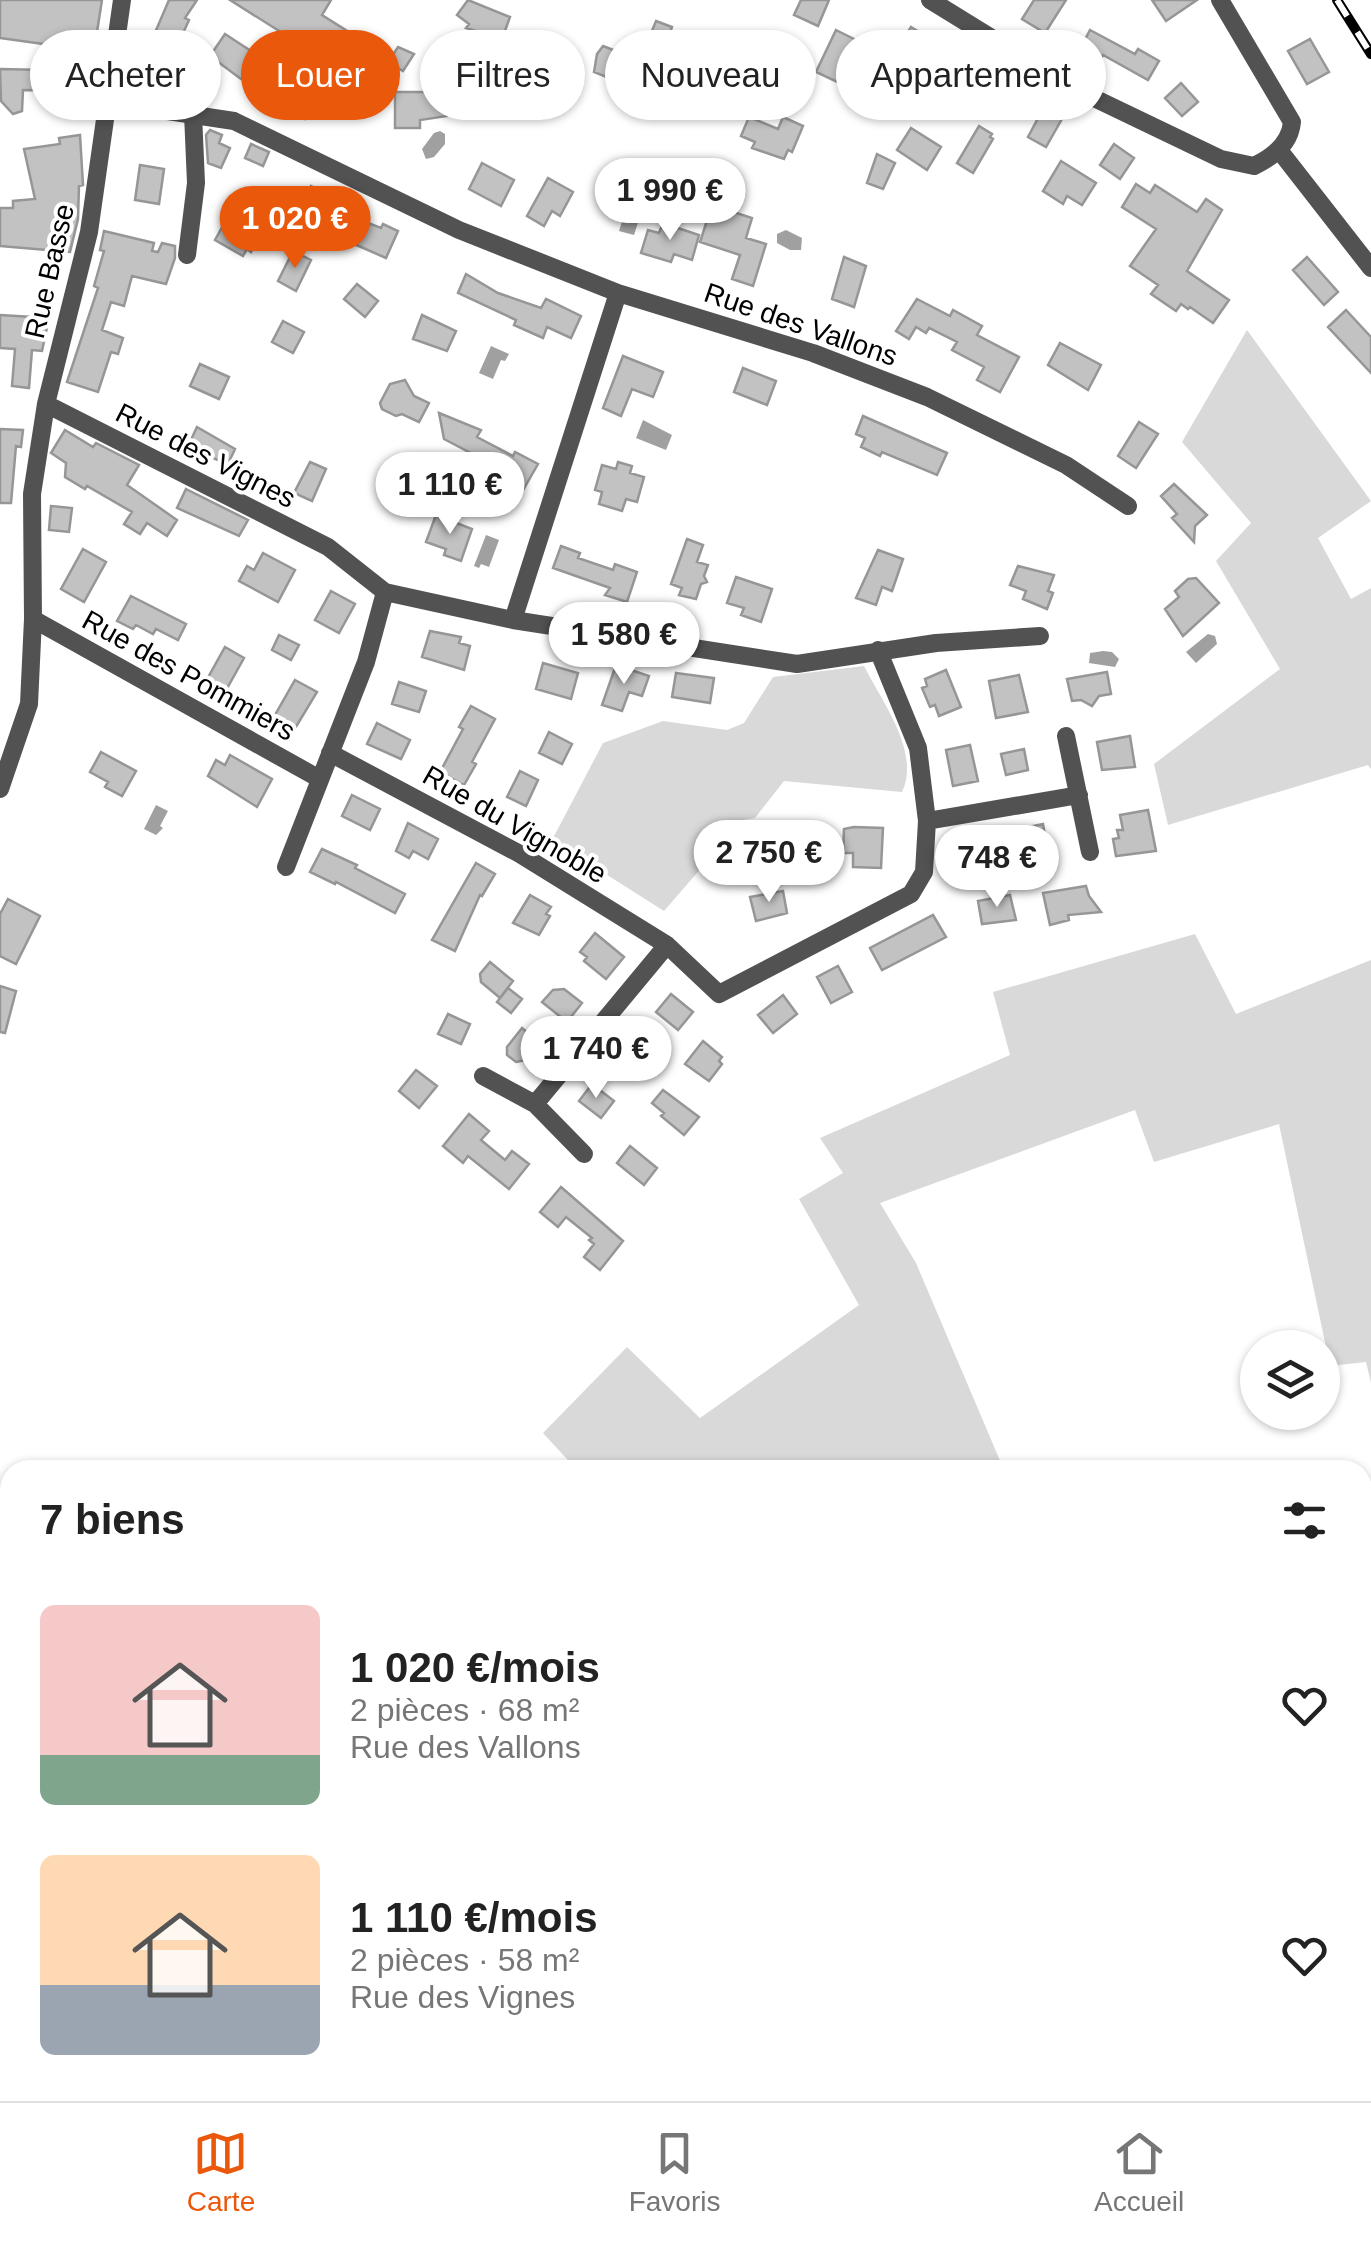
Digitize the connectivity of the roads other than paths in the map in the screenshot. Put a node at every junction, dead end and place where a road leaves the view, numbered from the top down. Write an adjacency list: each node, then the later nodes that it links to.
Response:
1 (122, 0): 4 (street, Rue Basse)
2 (930, 0): 8 (street)
3 (1220, 0): 8 (street)
4 (118, 30)
5 (221, 119): 11 (street, Rue des Vallons)
6 (105, 120): 12 (street, Rue Basse)
7 (193, 120): 9 (street)
8 (1279, 150): 10 (street)
9 (186, 255)
10 (1371, 268)
11 (618, 293): 13 (street, Rue des Vallons); 16 (street)
12 (46, 404): 14 (street, Rue des Vignes); 15 (street, Rue Basse)
13 (1128, 506)
14 (386, 592): 16 (street, Rue des Vignes); 20 (street)
15 (33, 619): 21 (street, Rue des Pommiers); 22 (street, Rue Basse)
16 (513, 620): 18 (street, Rue des Vignes)
17 (1040, 636): 18 (street, Rue des Vignes)
18 (878, 650): 24 (street, Rue du Vignoble)
19 (1066, 736): 23 (street)
20 (330, 753): 21 (street); 27 (street, Rue du Vignoble)
21 (318, 778): 26 (street)
22 (0, 789)
23 (1079, 795): 24 (street); 25 (street)
24 (926, 821): 27 (street, Rue du Vignoble)
25 (1090, 852)
26 (286, 866)
27 (666, 945): 29 (street)
28 (483, 1076): 29 (street)
29 (535, 1104): 30 (street)
30 (584, 1154)

